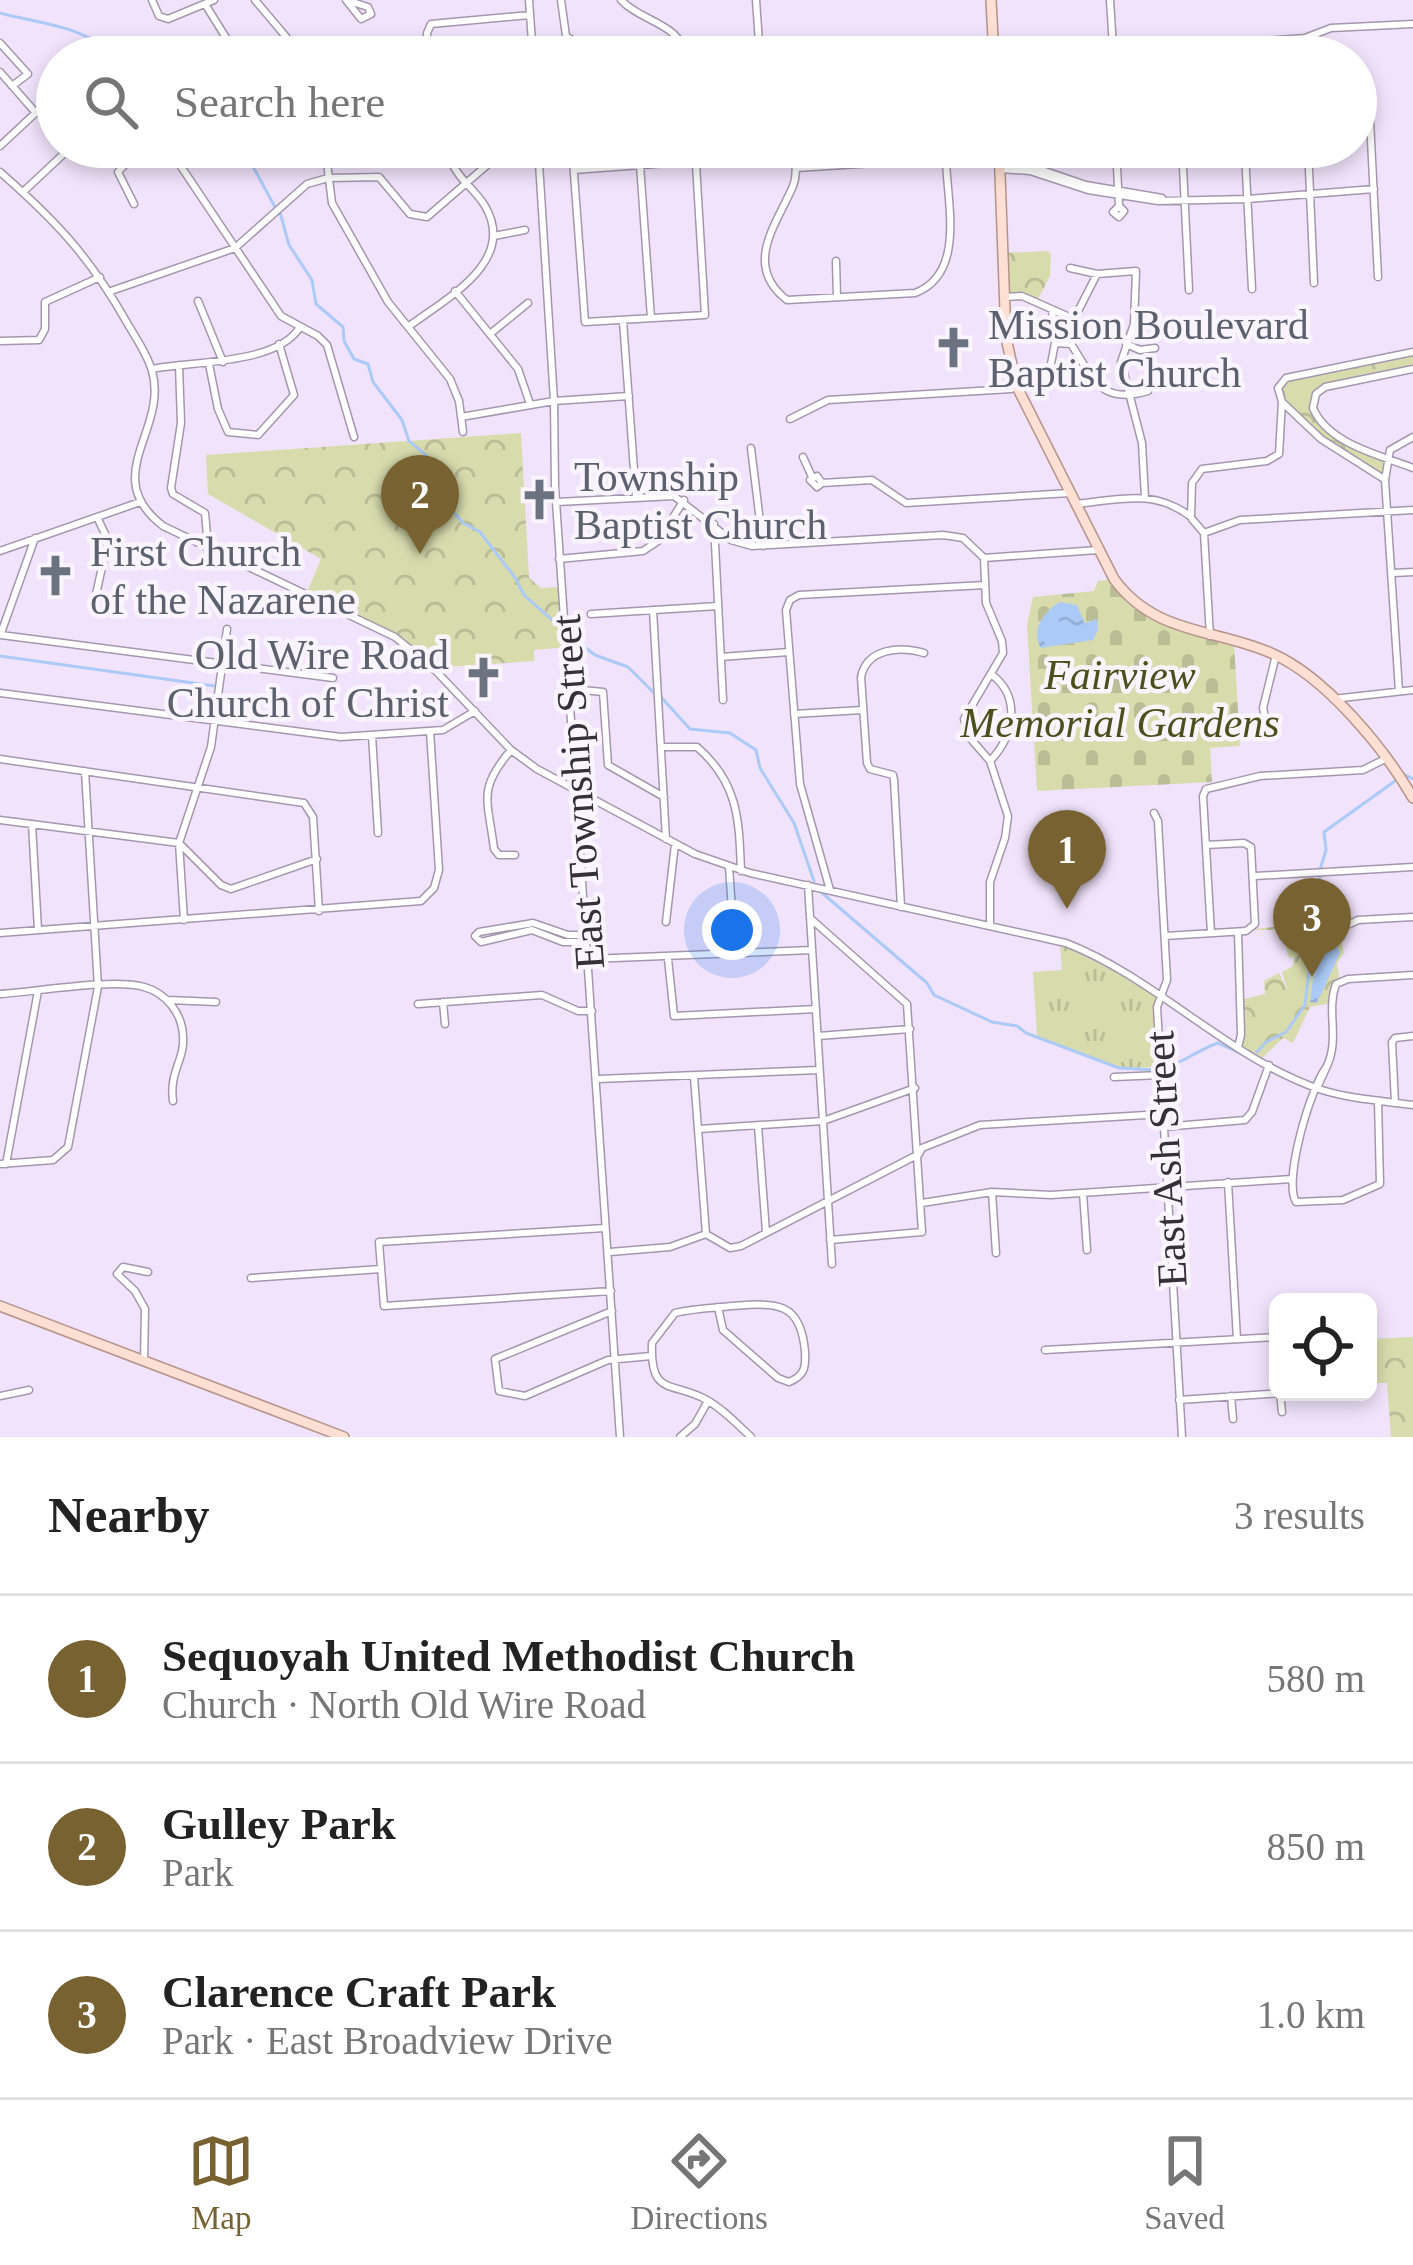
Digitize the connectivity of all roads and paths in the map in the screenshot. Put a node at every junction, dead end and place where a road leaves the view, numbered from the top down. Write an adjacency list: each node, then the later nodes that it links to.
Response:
1 (152, 0): 10 (street)
2 (214, 0): 10 (street)
3 (255, 0): 14 (street)
4 (529, 0): 11 (street)
5 (561, 0): 17 (street)
6 (621, 0): 18 (street)
7 (756, 0): 19 (street)
8 (991, 0): 20 (main road)
9 (1111, 0): 21 (street)
10 (204, 2): 13 (street)
11 (530, 15): 15 (street); 16 (street)
12 (1413, 24): 22 (street)
13 (225, 36)
14 (285, 36)
15 (427, 36)
16 (531, 36)
17 (566, 36)
18 (676, 36)
19 (759, 36)
20 (993, 36)
21 (1113, 36)
22 (1310, 36)
23 (0, 43): 24 (street)
24 (8, 52): 25 (street); 27 (street)
25 (0, 59)
26 (1, 76): 27 (street)
27 (12, 86): 28 (street)
28 (36, 112): 29 (street)
29 (0, 146)
30 (49, 168): 54 (street)
31 (122, 168): 59 (street)
32 (182, 168): 63 (street)
33 (327, 168): 51 (street)
34 (456, 168): 52 (street)
35 (485, 168): 52 (street)
36 (539, 168): 101 (street, East Township Street)
37 (600, 168): 49 (street)
38 (640, 168): 81 (street)
39 (695, 168): 81 (street)
40 (796, 168): 76 (street)
41 (946, 168): 76 (street)
42 (1117, 168): 56 (street)
43 (1183, 168): 57 (street)
44 (1247, 168): 58 (street)
45 (1309, 168): 55 (street)
46 (1373, 168): 53 (street)
47 (1000, 169): 48 (street); 77 (main road)
48 (1030, 169): 56 (street)
49 (574, 170): 82 (street)
50 (0, 172): 54 (street)
51 (328, 178): 52 (street); 63 (street); 84 (street)
52 (467, 184): 62 (street)
53 (1374, 189): 55 (street); 69 (street)
54 (23, 192): 68 (street)
55 (1310, 192): 58 (street); 70 (street)
56 (1118, 193): 57 (street); 60 (street)
57 (1184, 199): 58 (street); 72 (street)
58 (1248, 200): 71 (street)
59 (134, 203)
60 (1118, 206)
61 (525, 230): 62 (street)
62 (493, 236): 73 (street)
63 (235, 248): 74 (street); 83 (street)
64 (836, 261): 76 (street)
65 (1070, 268): 67 (street)
66 (1124, 272): 67 (street); 75 (street); 75 (street)
67 (1097, 274): 80 (street)
68 (100, 277): 74 (street); 86 (street)
69 (1378, 277)
70 (1314, 283)
71 (1252, 289)
72 (1189, 290)
73 (455, 291): 84 (street); 85 (street)
74 (109, 292): 95 (street)
75 (1135, 294): 89 (street)
76 (837, 297)
77 (1004, 297): 80 (street); 97 (main road)
78 (198, 301): 92 (street)
79 (528, 303): 85 (street)
80 (1052, 310): 88 (street)
81 (651, 318): 82 (street)
82 (623, 320): 99 (street)
83 (300, 327): 87 (street); 108 (street)
84 (408, 327): 104 (street)
85 (490, 334): 103 (street)
86 (0, 341)
87 (279, 344): 92 (street); 93 (street)
88 (1054, 344): 97 (street); 100 (street)
89 (1126, 344): 90 (street); 100 (street)
90 (1155, 348)
91 (1413, 352): 102 (street)
92 (223, 362): 93 (street)
93 (209, 364): 94 (street)
94 (179, 365): 95 (street); 130 (street)
95 (152, 369): 118 (street)
96 (1413, 369): 111 (street)
97 (1017, 387): 105 (street); 115 (main road)
98 (1148, 392): 100 (street)
99 (629, 396): 101 (street); 114 (street)
100 (1130, 396): 116 (street)
101 (554, 400): 103 (street); 119 (street, East Township Street)
102 (1282, 402): 113 (street); 125 (street)
103 (530, 404): 104 (street)
104 (461, 416): 106 (street)
105 (790, 418)
106 (463, 432)
107 (1413, 436): 111 (street)
108 (355, 437)
109 (751, 448): 129 (street)
110 (802, 457): 115 (street)
111 (1387, 458): 112 (street); 113 (street)
112 (1413, 468)
113 (1385, 480): 122 (street)
114 (636, 497): 117 (street); 119 (street)
115 (1072, 498): 116 (street); 132 (main road)
116 (1145, 498): 125 (street)
117 (684, 500): 126 (street); 133 (street)
118 (140, 502): 120 (street); 124 (street)
119 (556, 502): 133 (street, East Township Street)
120 (118, 508): 123 (street); 124 (street)
121 (1413, 510): 122 (street)
122 (1387, 512): 127 (street); 136 (street)
123 (96, 515): 128 (street); 138 (street)
124 (152, 516): 130 (street)
125 (1191, 518): 127 (street)
126 (714, 524): 129 (street); 139 (street)
127 (1204, 532): 144 (street)
128 (36, 537): 131 (street); 143 (street)
129 (763, 546): 134 (street)
130 (208, 548): 159 (street)
131 (1, 549)
132 (1098, 550): 134 (street); 144 (main road)
133 (559, 559): 152 (street, East Township Street)
134 (984, 559): 137 (street)
135 (1413, 572): 136 (street)
136 (1391, 574): 154 (street)
137 (985, 585): 145 (street); 150 (street)
138 (95, 599)
139 (718, 606): 140 (street); 148 (street)
140 (653, 610): 141 (street); 165 (street)
141 (591, 614)
142 (227, 629): 149 (street)
143 (0, 636): 149 (street)
144 (1210, 636): 147 (main road)
145 (789, 652): 148 (street); 160 (street)
146 (924, 652): 158 (street)
147 (1276, 655): 156 (main road); 161 (street)
148 (721, 657): 157 (street)
149 (223, 664): 151 (street); 162 (street)
150 (992, 674): 169 (street); 169 (street)
151 (333, 678)
152 (571, 689): 172 (street, East Township Street); 173 (street)
153 (1413, 690): 154 (street)
154 (1399, 692): 156 (street)
155 (0, 693): 162 (street)
156 (1333, 699): 167 (main road)
157 (723, 700)
158 (862, 710): 160 (street); 193 (street)
159 (475, 711): 163 (street); 166 (street)
160 (793, 714): 192 (street)
161 (1265, 717)
162 (215, 721): 164 (street); 171 (street)
163 (430, 731): 164 (street); 194 (street)
164 (372, 735): 181 (street)
165 (662, 748): 173 (street); 189 (street)
166 (511, 750): 172 (street); 185 (street)
167 (1387, 758): 174 (main road); 184 (street)
168 (0, 759): 170 (street)
169 (990, 761): 201 (street)
170 (85, 771): 171 (street); 180 (street)
171 (198, 786): 183 (street); 186 (street)
172 (578, 792): 175 (street); 177 (street, East Township Street)
173 (664, 797): 182 (street)
174 (1413, 798)
175 (600, 805): 177 (street); 182 (street)
176 (1154, 813): 206 (street, East Ash Street)
177 (579, 815): 207 (street, East Township Street)
178 (0, 820): 179 (street)
179 (32, 824): 180 (street); 202 (street)
180 (89, 831): 183 (street); 200 (street)
181 (378, 833)
182 (670, 842): 187 (street); 198 (street)
183 (179, 843): 186 (street); 197 (street)
184 (1205, 845): 190 (street); 205 (street)
185 (515, 855)
186 (317, 859): 194 (street)
187 (729, 867): 189 (street); 209 (street)
188 (1413, 867): 190 (street)
189 (741, 871): 191 (street)
190 (1254, 876): 203 (street)
191 (808, 885): 192 (street); 196 (street)
192 (830, 890): 193 (street)
193 (901, 908): 201 (street)
194 (320, 910): 197 (street)
195 (1413, 917): 199 (street)
196 (810, 918): 208 (street); 224 (street)
197 (184, 920): 200 (street)
198 (666, 922)
199 (1350, 924)
200 (94, 926): 202 (street); 213 (street)
201 (989, 926): 216 (street)
202 (38, 930): 204 (street)
203 (1238, 932): 205 (street); 227 (street)
204 (0, 933)
205 (1210, 933): 206 (street)
206 (1165, 936): 216 (street, East Ash Street)
207 (587, 939): 207 (street); 211 (street, East Township Street)
208 (812, 950): 209 (street); 221 (street)
209 (735, 953): 210 (street)
210 (668, 957): 211 (street); 221 (street)
211 (589, 959): 222 (street, East Township Street)
212 (1413, 975): 235 (street)
213 (98, 987): 214 (street); 217 (street); 246 (street)
214 (38, 992): 215 (street); 246 (street)
215 (0, 994)
216 (1160, 998): 227 (street); 230 (street, East Ash Street)
217 (168, 1000): 219 (street); 237 (street)
218 (443, 1002): 220 (street); 222 (street); 223 (street)
219 (216, 1003)
220 (418, 1004)
221 (816, 1010): 225 (street)
222 (592, 1011): 233 (street, East Township Street)
223 (445, 1024)
224 (910, 1029): 225 (street); 234 (street)
225 (818, 1036): 229 (street)
226 (1413, 1036): 238 (street)
227 (1237, 1048): 228 (street)
228 (1270, 1066): 235 (street); 243 (street)
229 (819, 1070): 231 (street); 241 (street)
230 (1160, 1075): 232 (street); 240 (street, East Ash Street)
231 (694, 1077): 233 (street); 244 (street)
232 (1114, 1077)
233 (598, 1079): 254 (street, East Township Street)
234 (915, 1088): 241 (street); 245 (street)
235 (1317, 1088): 236 (street); 247 (street)
236 (1378, 1100): 238 (street); 247 (street)
237 (173, 1101)
238 (1395, 1102): 239 (street)
239 (1413, 1105)
240 (1163, 1114): 243 (street, East Ash Street); 245 (street)
241 (823, 1121): 242 (street); 252 (street)
242 (758, 1126): 244 (street); 255 (street)
243 (1163, 1127): 249 (street, East Ash Street)
244 (699, 1129): 256 (street)
245 (919, 1154): 252 (street); 253 (street)
246 (3, 1164)
247 (1291, 1179): 248 (street)
248 (1228, 1182): 249 (street); 270 (street)
249 (1167, 1187): 251 (street); 271 (street, East Ash Street)
250 (992, 1192): 251 (street); 253 (street); 260 (street)
251 (1083, 1193): 258 (street)
252 (829, 1201): 255 (street); 257 (street)
253 (922, 1203): 257 (street)
254 (607, 1228): 259 (street, East Township Street); 262 (street)
255 (766, 1232): 256 (street)
256 (706, 1234): 259 (street)
257 (830, 1240): 261 (street)
258 (1088, 1250)
259 (608, 1252): 265 (street, East Township Street)
260 (996, 1253)
261 (832, 1264)
262 (381, 1269): 264 (street); 265 (street)
263 (148, 1272): 275 (street)
264 (250, 1277)
265 (611, 1291): 268 (street, East Township Street)
266 (0, 1306): 275 (main road)
267 (718, 1307): 267 (street); 273 (street)
268 (612, 1311): 274 (street, East Township Street); 274 (street)
269 (1269, 1337): 270 (street)
270 (1237, 1339): 271 (street)
271 (1176, 1342): 272 (street); 280 (street, East Ash Street)
272 (1045, 1350)
273 (651, 1356): 274 (street); 281 (street)
274 (615, 1358): 286 (street, East Township Street)
275 (144, 1362): 285 (main road)
276 (29, 1390): 278 (street)
277 (1269, 1394): 279 (street)
278 (0, 1396)
279 (1231, 1396): 280 (street); 284 (street)
280 (1179, 1400): 289 (street, East Ash Street)
281 (708, 1401): 287 (street); 288 (street)
282 (1281, 1401): 283 (street)
283 (1282, 1412)
284 (1233, 1419)
285 (339, 1436)
286 (620, 1437)
287 (680, 1437)
288 (751, 1437)
289 (1182, 1437)

